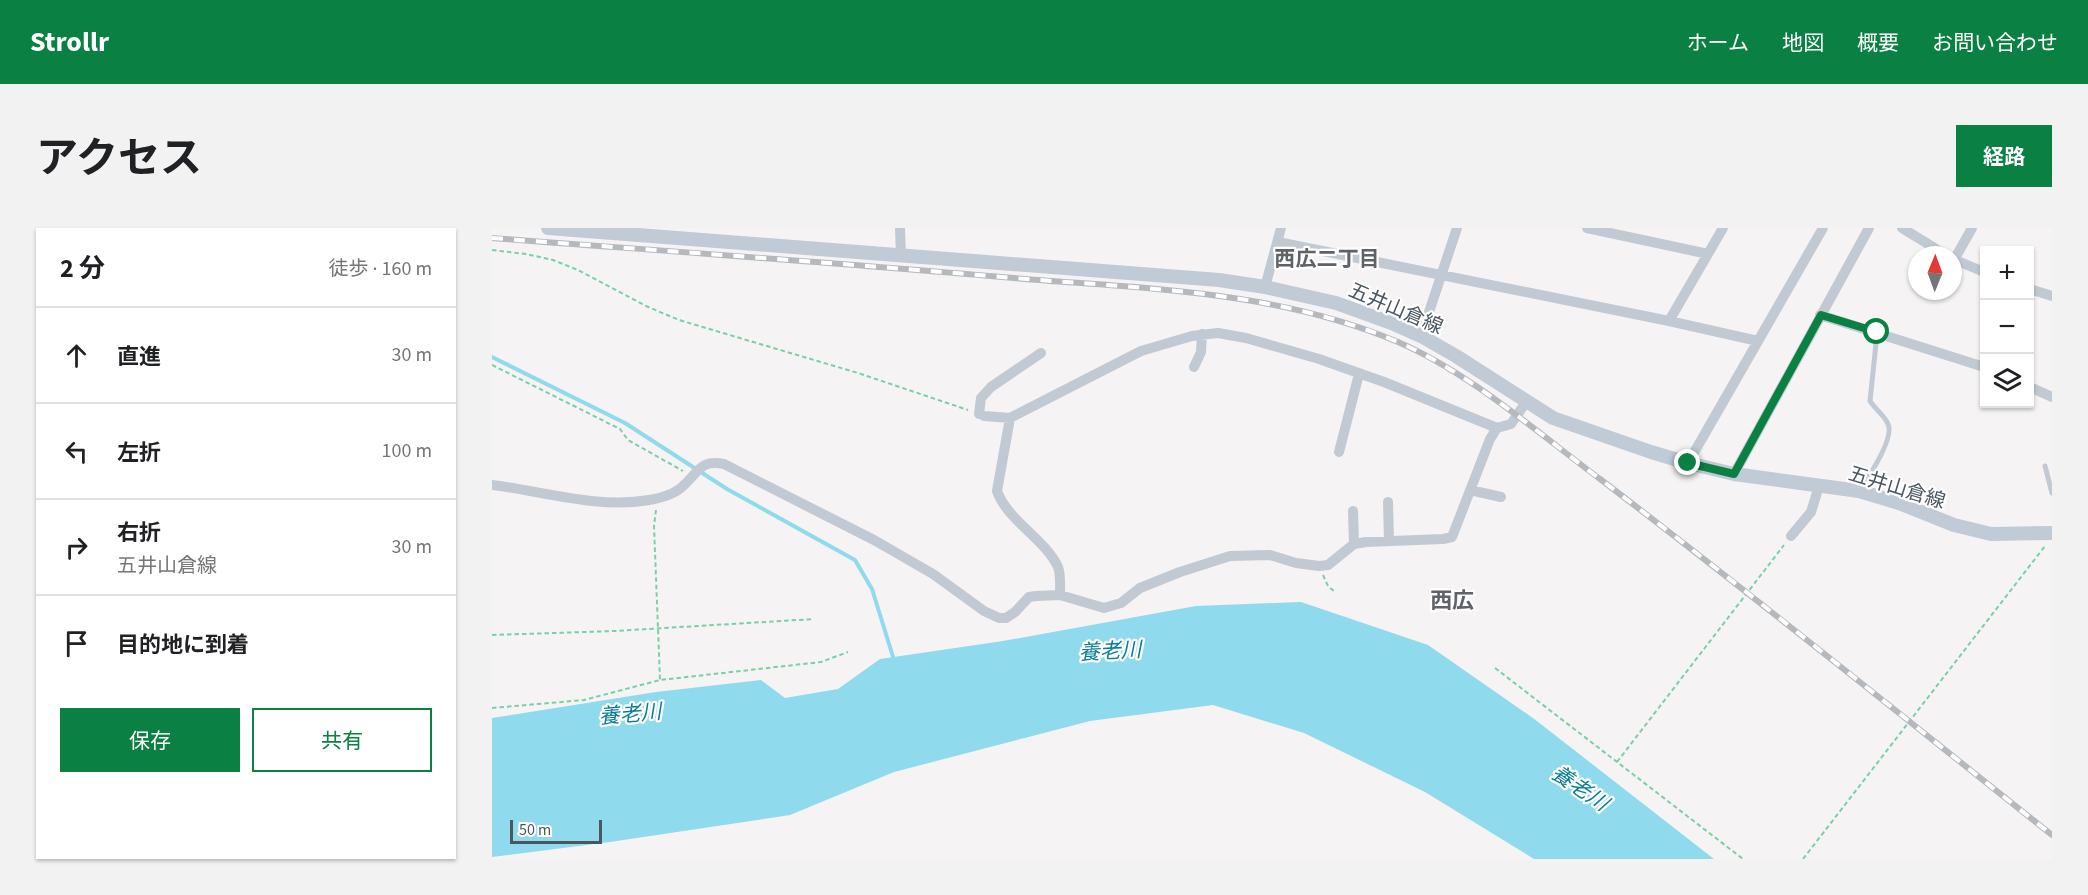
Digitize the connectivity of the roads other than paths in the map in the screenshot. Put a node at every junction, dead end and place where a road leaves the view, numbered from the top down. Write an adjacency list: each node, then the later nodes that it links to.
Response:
1 (548, 228): 15 (main road, 五井山倉線)
2 (900, 228): 15 (street)
3 (1281, 228): 11 (street)
4 (1457, 228): 18 (street)
5 (1587, 228): 14 (street)
6 (1723, 228): 14 (street)
7 (1823, 228): 27 (street)
8 (1869, 228): 22 (street)
9 (1902, 228): 12 (street)
10 (1972, 228): 13 (street)
11 (1278, 242): 18 (street); 19 (street)
12 (1931, 246)
13 (1959, 246)
14 (1708, 254): 23 (street)
15 (901, 256): 19 (main road, 五井山倉線)
16 (1962, 263): 17 (street)
17 (1980, 270)
18 (1440, 275): 23 (street); 26 (street)
19 (1265, 287): 26 (main road, 五井山倉線)
20 (2034, 290): 21 (street)
21 (2052, 296)
22 (1821, 315): 24 (street); 40 (street)
23 (1669, 321): 27 (street)
24 (1877, 332): 29 (street); 44 (lane)
25 (1202, 334): 30 (street); 31 (street); 35 (street)
26 (1421, 336): 34 (main road, 五井山倉線)
27 (1758, 341): 38 (street)
28 (1041, 353): 35 (street)
29 (1980, 363)
30 (1194, 367)
31 (1359, 374): 36 (street); 37 (street)
32 (2034, 389): 33 (street)
33 (2052, 397)
34 (1526, 402): 36 (street); 38 (main road, 五井山倉線)
35 (1010, 417): 53 (street)
36 (1497, 428): 43 (street)
37 (1339, 452)
38 (1688, 463): 40 (main road, 五井山倉線)
39 (2044, 466): 45 (lane)
40 (1734, 474): 42 (main road, 五井山倉線)
41 (492, 485): 53 (street)
42 (1819, 486): 44 (main road, 五井山倉線); 50 (street)
43 (1470, 490): 46 (street); 51 (street)
44 (1859, 491): 49 (main road, 五井山倉線)
45 (2052, 493)
46 (1501, 497)
47 (1388, 502): 51 (street)
48 (1353, 511): 52 (street)
49 (2052, 533)
50 (1791, 536)
51 (1389, 541): 52 (street)
52 (1354, 544): 53 (street)
53 (1060, 595)

